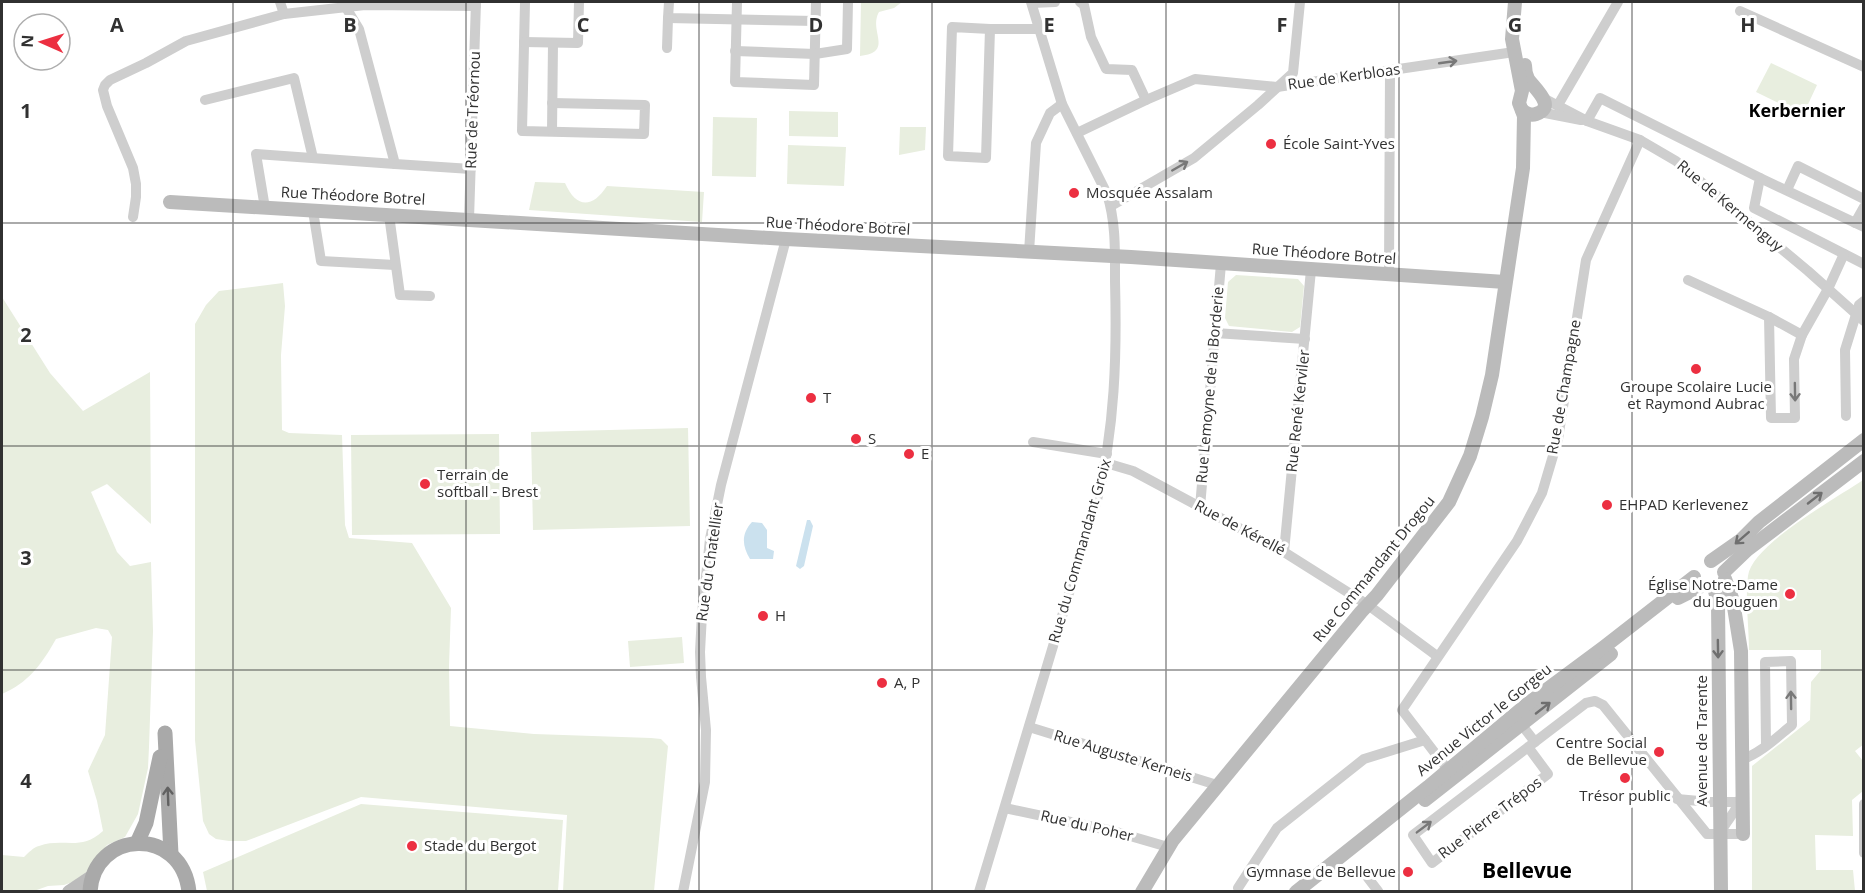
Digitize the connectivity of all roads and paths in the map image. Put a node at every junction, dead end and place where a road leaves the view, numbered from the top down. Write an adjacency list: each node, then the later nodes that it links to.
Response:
1 (280, 2): 17 (street)
2 (525, 2): 23 (street)
3 (579, 2): 24 (street)
4 (669, 2): 18 (street)
5 (737, 2): 19 (street)
6 (816, 2): 20 (street)
7 (848, 2): 28 (street)
8 (1032, 2): 9 (street); 22 (street, Rue du Commandant Groix)
9 (1055, 2)
10 (1080, 2): 33 (street)
11 (1300, 2): 31 (street)
12 (1618, 2): 37 (street)
13 (476, 4): 15 (street); 44 (street, Rue de Tréornou)
14 (1515, 5): 27 (street); 36 (street)
15 (345, 6): 17 (street); 43 (street)
16 (1740, 11): 29 (street)
17 (285, 14): 55 (street)
18 (668, 18): 19 (street); 25 (street)
19 (736, 19): 20 (street); 26 (street)
20 (816, 21): 28 (street)
21 (990, 29): 21 (street); 22 (street)
22 (1039, 29): 35 (street, Rue du Commandant Groix)
23 (524, 42): 24 (street); 39 (street)
24 (553, 43): 34 (street)
25 (667, 48)
26 (735, 51): 28 (street); 28 (street)
27 (1514, 52): 30 (street, Rue de Kerbloas, one-way to 27); 36 (street)
28 (815, 54)
29 (1863, 67)
30 (1390, 71): 31 (street, Rue de Kerbloas); 67 (street)
31 (1277, 87): 33 (street, Rue de Kerbloas); 49 (street, one-way to 31)
32 (205, 100): 42 (street)
33 (1146, 100): 40 (street, Rue de Kerbloas)
34 (552, 103): 39 (street); 39 (street)
35 (1062, 104): 40 (street, Rue du Commandant Groix); 60 (street)
36 (1535, 105): 37 (street, Rue de Kermenguy); 38 (street, Rue de Kermenguy); 69 (street, Rue Commandant Drogou)
37 (1558, 105): 38 (street, Rue de Kermenguy)
38 (1587, 121): 41 (street, Rue de Kermenguy); 45 (street)
39 (552, 131)
40 (1077, 133): 49 (street, Rue du Commandant Groix)
41 (1640, 140): 57 (street, Rue de Kermenguy); 90 (street, Rue de Champagne)
42 (313, 158): 43 (street); 51 (street)
43 (395, 164): 44 (street)
44 (471, 169): 56 (street, Rue de Tréornou)
45 (1760, 178): 46 (street); 52 (street)
46 (1787, 190): 47 (street); 58 (street)
47 (1863, 199)
48 (170, 202): 51 (street, Rue Théodore Botrel)
49 (1111, 206): 62 (street, Rue du Commandant Groix)
50 (1863, 207): 58 (street)
51 (265, 208): 53 (street, Rue Théodore Botrel)
52 (1754, 208): 57 (street); 61 (street)
53 (313, 211): 54 (street, Rue Théodore Botrel); 65 (street)
54 (389, 215): 56 (street, Rue Théodore Botrel); 65 (street)
55 (133, 217)
56 (469, 219): 59 (street, Rue Théodore Botrel)
57 (1750, 222): 70 (street, Rue de Kermenguy)
58 (1859, 225)
59 (786, 240): 60 (street, Rue Théodore Botrel); 115 (street, Rue du Chatellier)
60 (1029, 252): 62 (street, Rue Théodore Botrel)
61 (1844, 254): 64 (street); 70 (street)
62 (1115, 256): 63 (street, Rue Théodore Botrel); 81 (street, Rue du Commandant Groix)
63 (1221, 264): 66 (street, Rue Théodore Botrel); 75 (street, Rue Lemoyne de la Borderie)
64 (1863, 264)
65 (395, 265): 71 (street)
66 (1311, 270): 67 (street, Rue Théodore Botrel); 77 (street, Rue René Kerviler)
67 (1389, 275): 69 (street, Rue Théodore Botrel)
68 (1688, 280): 73 (street)
69 (1505, 282): 89 (street, Rue Commandant Drogou)
70 (1828, 289): 74 (street, Rue de Kermenguy); 76 (street)
71 (430, 296)
72 (1863, 301): 74 (street)
73 (1769, 316): 76 (street); 76 (street, one-way to 73)
74 (1860, 319): 78 (street)
75 (1215, 333): 77 (street); 83 (street, Rue Lemoyne de la Borderie)
76 (1802, 335)
77 (1305, 339): 84 (street, Rue René Kerviler)
78 (1846, 416)
79 (1863, 440): 85 (street, one-way to 85)
80 (1033, 442): 81 (street, Rue de Kérellé)
81 (1106, 459): 83 (street, Rue de Kérellé); 92 (street, Rue du Commandant Groix)
82 (1863, 461): 86 (street, one-way to 82)
83 (1200, 507): 84 (street, Rue de Kérellé)
84 (1284, 552): 89 (street, Rue de Kérellé)
85 (1711, 561): 86 (street); 87 (street)
86 (1724, 575): 88 (street); 96 (street)
87 (1696, 582): 88 (street); 91 (street, Avenue Victor le Gorgeu, one-way to 87); 97 (street, Avenue Victor le Gorgeu)
88 (1715, 591): 101 (street, Avenue de Tarente, one-way to 101)
89 (1368, 605): 90 (street, Rue de Kérellé); 98 (street, Rue Commandant Drogou)
90 (1437, 656): 93 (street, Rue de Champagne)
91 (1521, 724): 94 (street, Rue Pierre Trépos); 119 (street, Avenue Victor le Gorgeu)
92 (1029, 727): 98 (street, Rue Auguste Kerneis); 103 (street, Rue du Commandant Groix)
93 (1425, 740): 97 (street, Rue de Champagne); 112 (street)
94 (1532, 745): 94 (street, Rue Pierre Trépos, one-way to 94); 100 (street, Rue Pierre Trépos)
95 (1766, 746): 95 (street, one-way to 95); 96 (street)
96 (1741, 760): 99 (street)
97 (1448, 770): 118 (street, Avenue Victor le Gorgeu)
98 (1217, 785): 107 (street, Rue Commandant Drogou)
99 (1741, 798): 101 (street); 104 (street); 105 (street)
100 (1677, 799): 101 (street); 104 (street, Rue Pierre Trépos)
101 (1719, 802): 104 (street, Avenue de Tarente)
102 (1863, 804): 108 (street)
103 (1005, 808): 107 (street, Rue du Poher); 116 (street, Rue du Commandant Groix)
104 (1713, 834): 105 (street); 121 (street, Avenue de Tarente)
105 (1743, 834)
106 (137, 843): 109 (main road); 109 (main road, one-way to 106); 111 (main road)
107 (1168, 847): 117 (street, Rue Commandant Drogou)
108 (1863, 853)
109 (171, 854): 114 (main road)
110 (1373, 873): 120 (street)
111 (92, 884): 113 (street)
112 (1238, 888)
113 (69, 891)
114 (189, 891)
115 (683, 891)
116 (979, 891)
117 (1142, 891)
118 (1296, 891)
119 (1308, 891)
120 (1377, 891)
121 (1721, 891)

